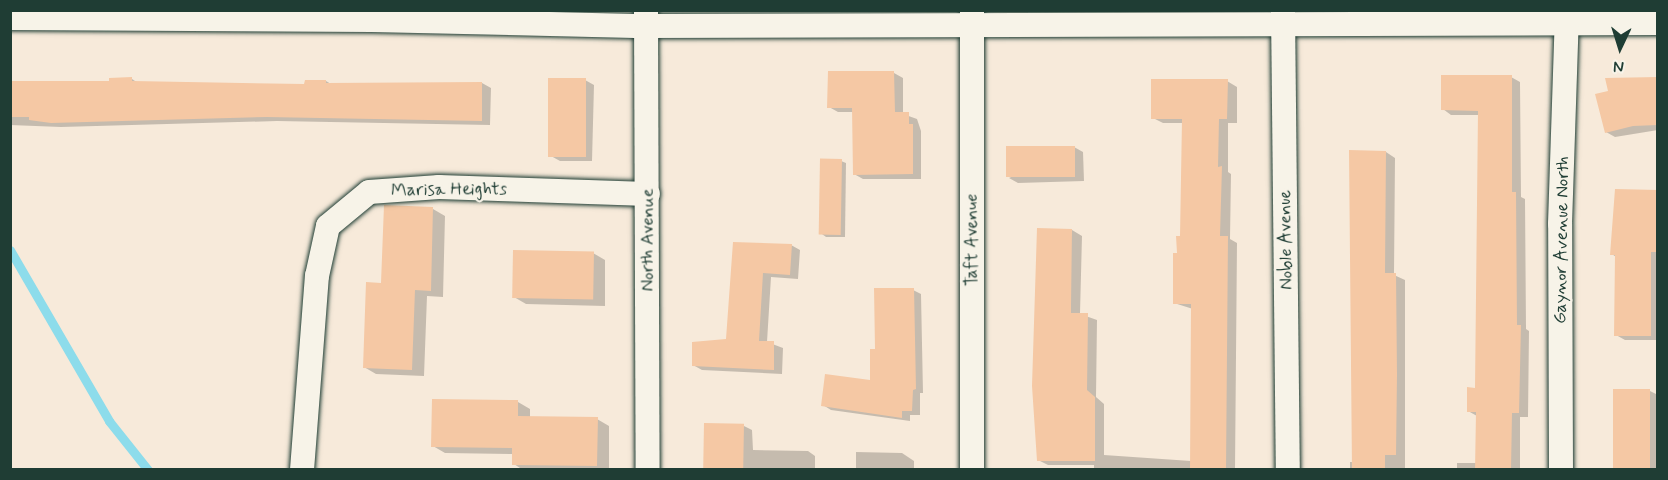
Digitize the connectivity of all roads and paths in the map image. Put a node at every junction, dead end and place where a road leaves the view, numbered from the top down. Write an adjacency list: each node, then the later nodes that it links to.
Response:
1 (372, 15): 5 (street); 6 (street)
2 (972, 17): 3 (street); 6 (street); 11 (street, Taft Avenue)
3 (1283, 17): 4 (street); 12 (street, Noble Avenue)
4 (1567, 17): 7 (street); 13 (street, Gaynor Avenue North)
5 (10, 18)
6 (646, 18): 8 (street, North Avenue)
7 (1658, 23)
8 (648, 194): 9 (street, Marisa Heights); 10 (street, North Avenue)
9 (302, 470)
10 (648, 470)
11 (972, 470)
12 (1288, 470)
13 (1561, 470)

